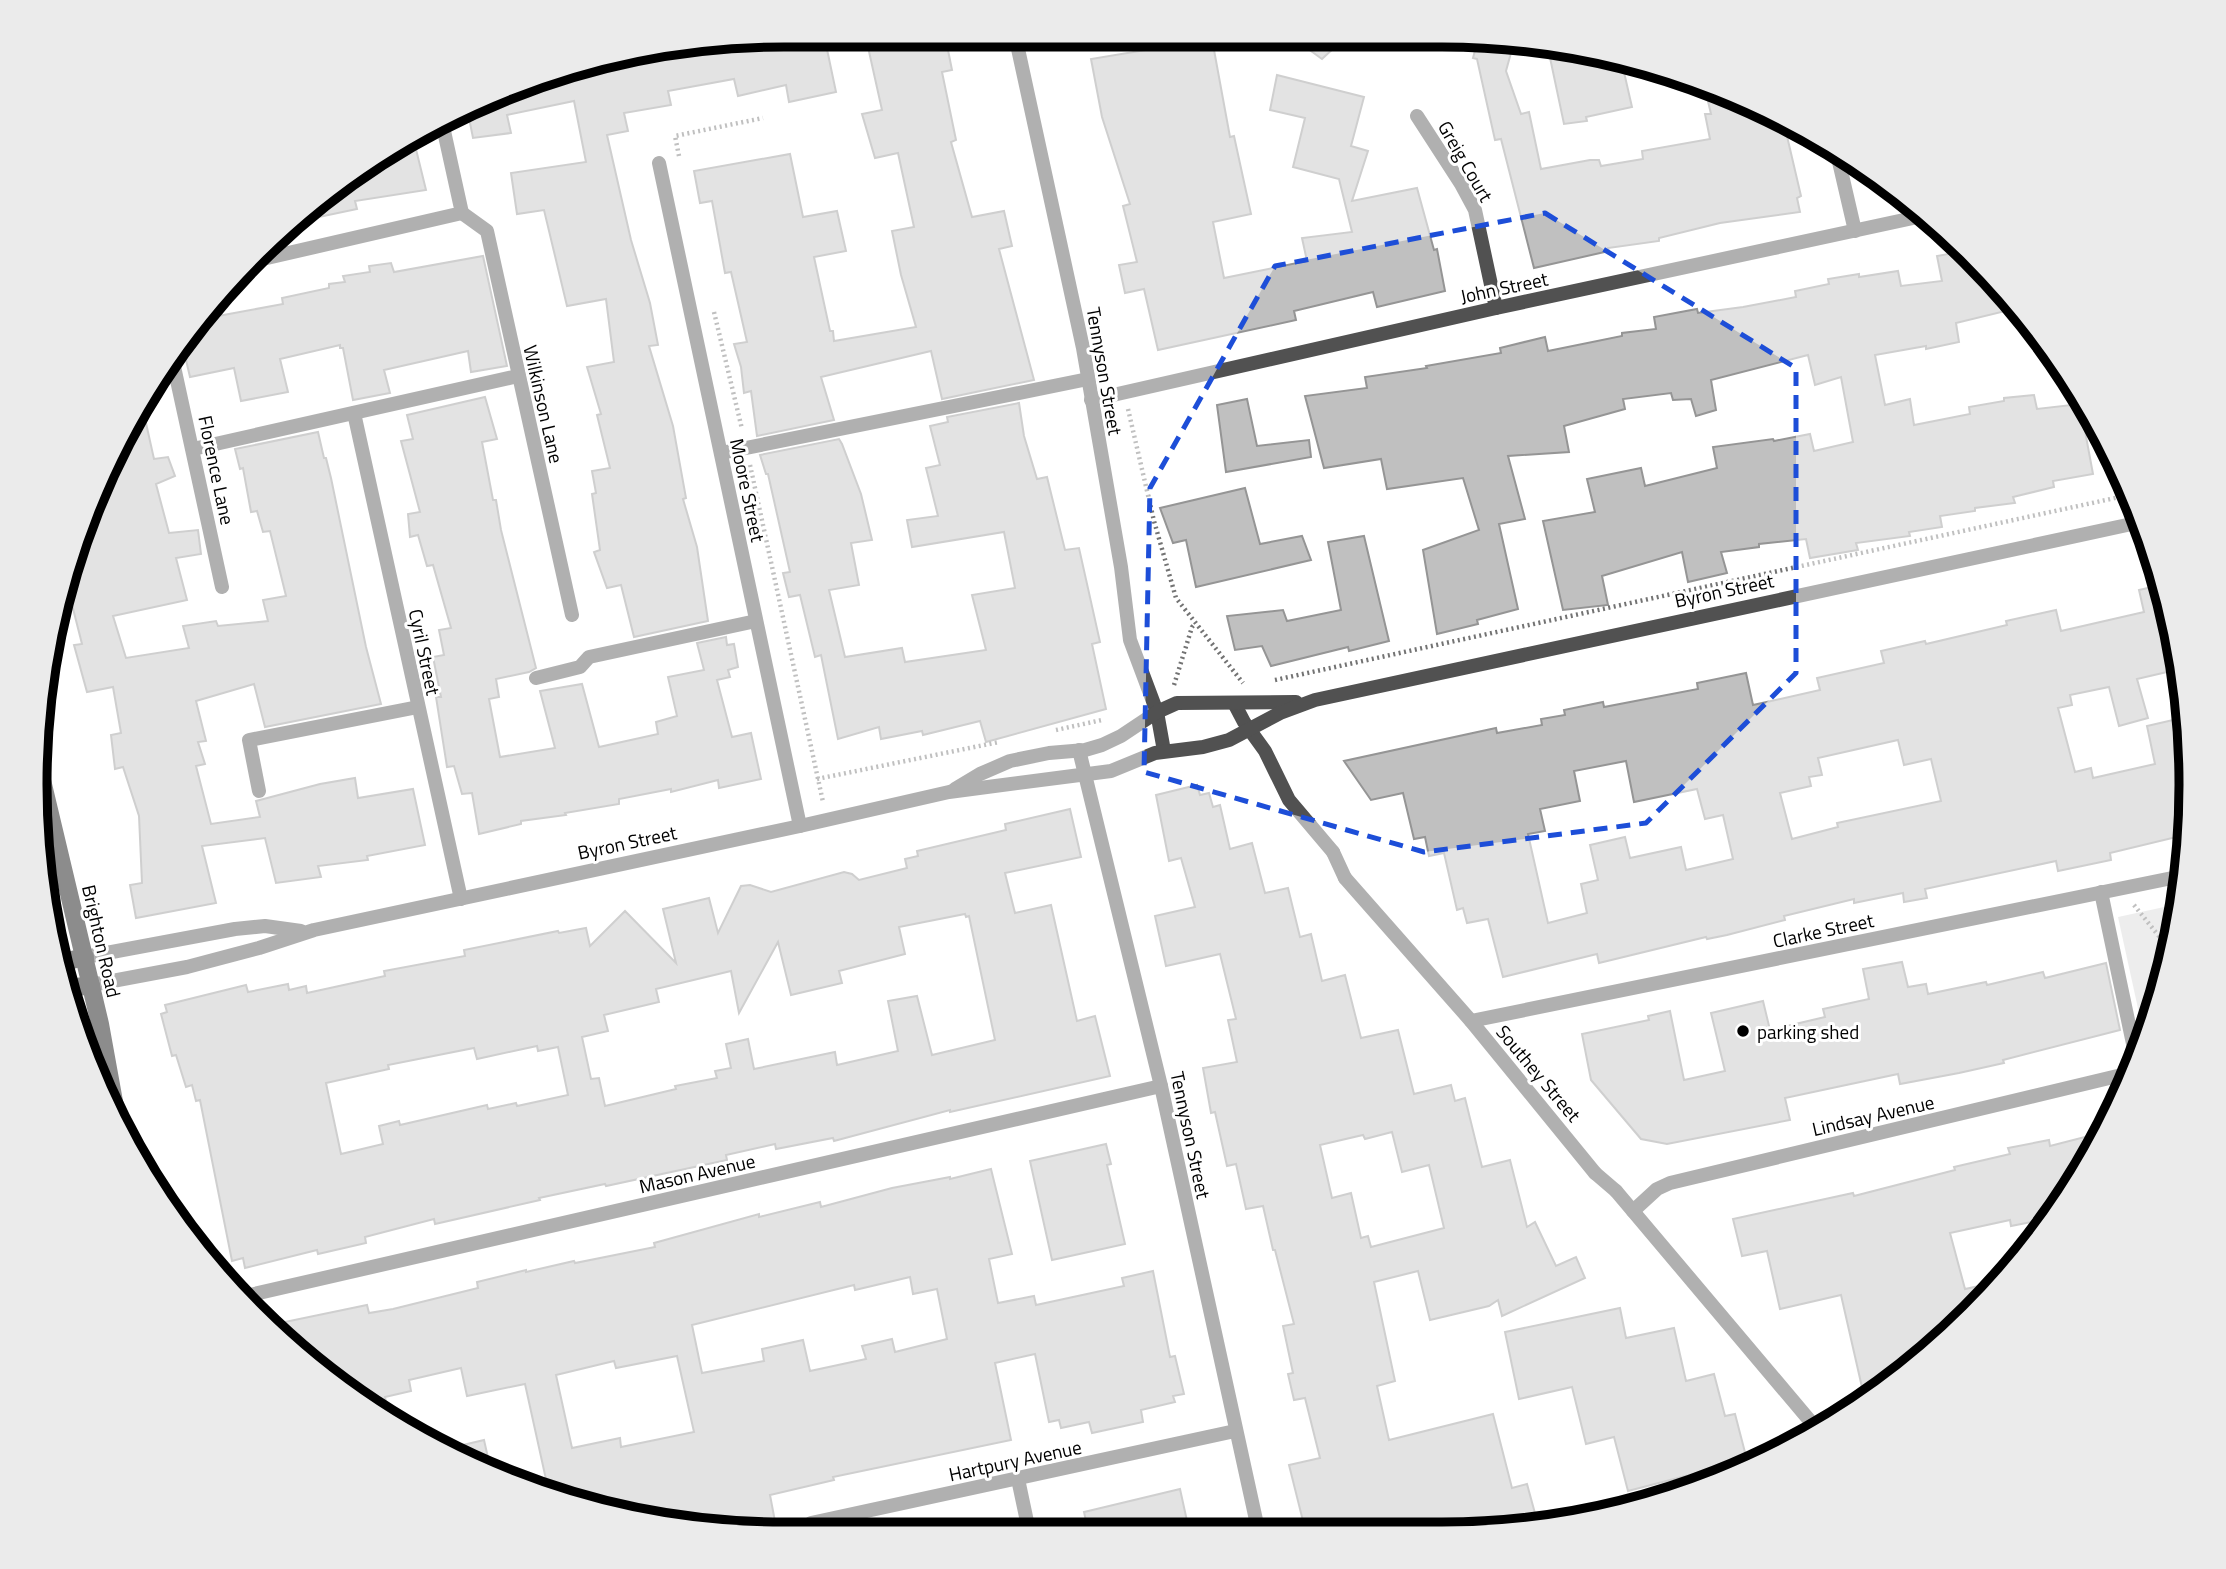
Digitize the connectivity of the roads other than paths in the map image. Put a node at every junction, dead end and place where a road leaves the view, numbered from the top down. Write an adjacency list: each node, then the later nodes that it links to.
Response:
1 (1018, 47): 13 (street, Tennyson Street)
2 (1417, 116): 10 (street, Greig Court)
3 (444, 131): 6 (street)
4 (659, 163): 17 (street, Moore Street)
5 (1839, 164): 8 (street)
6 (462, 213): 9 (street); 12 (street, Wilkinson Lane)
7 (1913, 218): 8 (street, John Street)
8 (1855, 231): 10 (street, John Street)
9 (269, 258)
10 (1496, 308): 14 (street, John Street)
11 (175, 370): 16 (street, Florence Lane)
12 (518, 376): 15 (street); 20 (street, Wilkinson Lane)
13 (1088, 379): 14 (street, Tennyson Street); 17 (street)
14 (1091, 400): 26 (street, Tennyson Street)
15 (354, 413): 16 (street); 25 (street, Cyril Street)
16 (193, 449): 19 (street, Florence Lane)
17 (721, 453): 21 (street, Moore Street)
18 (2131, 524): 23 (street, Byron Street)
19 (222, 586)
20 (572, 615)
21 (756, 621): 22 (street); 34 (street, Moore Street)
22 (536, 678)
23 (1315, 700): 24 (street, Byron Street); 27 (street, Byron Street)
24 (1234, 703): 26 (street, Byron Street); 27 (street, Southey Street)
25 (418, 707): 31 (street); 37 (street, Cyril Street)
26 (1157, 712): 28 (street, Byron Street); 29 (street, Tennyson Street)
27 (1251, 730): 29 (street, Byron Street); 43 (street, Southey Street)
28 (1079, 750): 30 (street, Tennyson Street); 32 (street, Byron Street)
29 (1164, 751): 30 (street, Byron Street)
30 (1085, 775): 32 (street, Byron Street); 47 (street, Tennyson Street)
31 (260, 791)
32 (949, 792): 34 (street, Byron Street)
33 (48, 804): 39 (main road, Brighton Road)
34 (800, 826): 37 (street, Byron Street)
35 (2172, 878): 36 (street, Clarke Street)
36 (2107, 891): 43 (street, Clarke Street); 44 (street)
37 (461, 899): 38 (street, Byron Street)
38 (314, 930): 39 (street, Byron Street); 41 (street, Byron Street)
39 (85, 957): 40 (main road, Byron Street); 41 (main road, Brighton Road)
40 (69, 961)
41 (91, 985): 42 (main road, Byron Street); 46 (main road, Brighton Road)
42 (76, 987)
43 (1471, 1021): 48 (street, Southey Street)
44 (2133, 1040)
45 (2119, 1076): 48 (street, Lindsay Avenue)
46 (110, 1083)
47 (1161, 1086): 49 (street, Mason Avenue); 51 (street, Tennyson Street)
48 (1633, 1211): 50 (street, Southey Street)
49 (252, 1294)
50 (1811, 1422)
51 (1235, 1431): 52 (street, Hartpury Avenue); 55 (street, Tennyson Street)
52 (1018, 1479): 53 (street, Hartpury Avenue); 54 (street)
53 (820, 1522)
54 (1027, 1522)
55 (1256, 1522)

